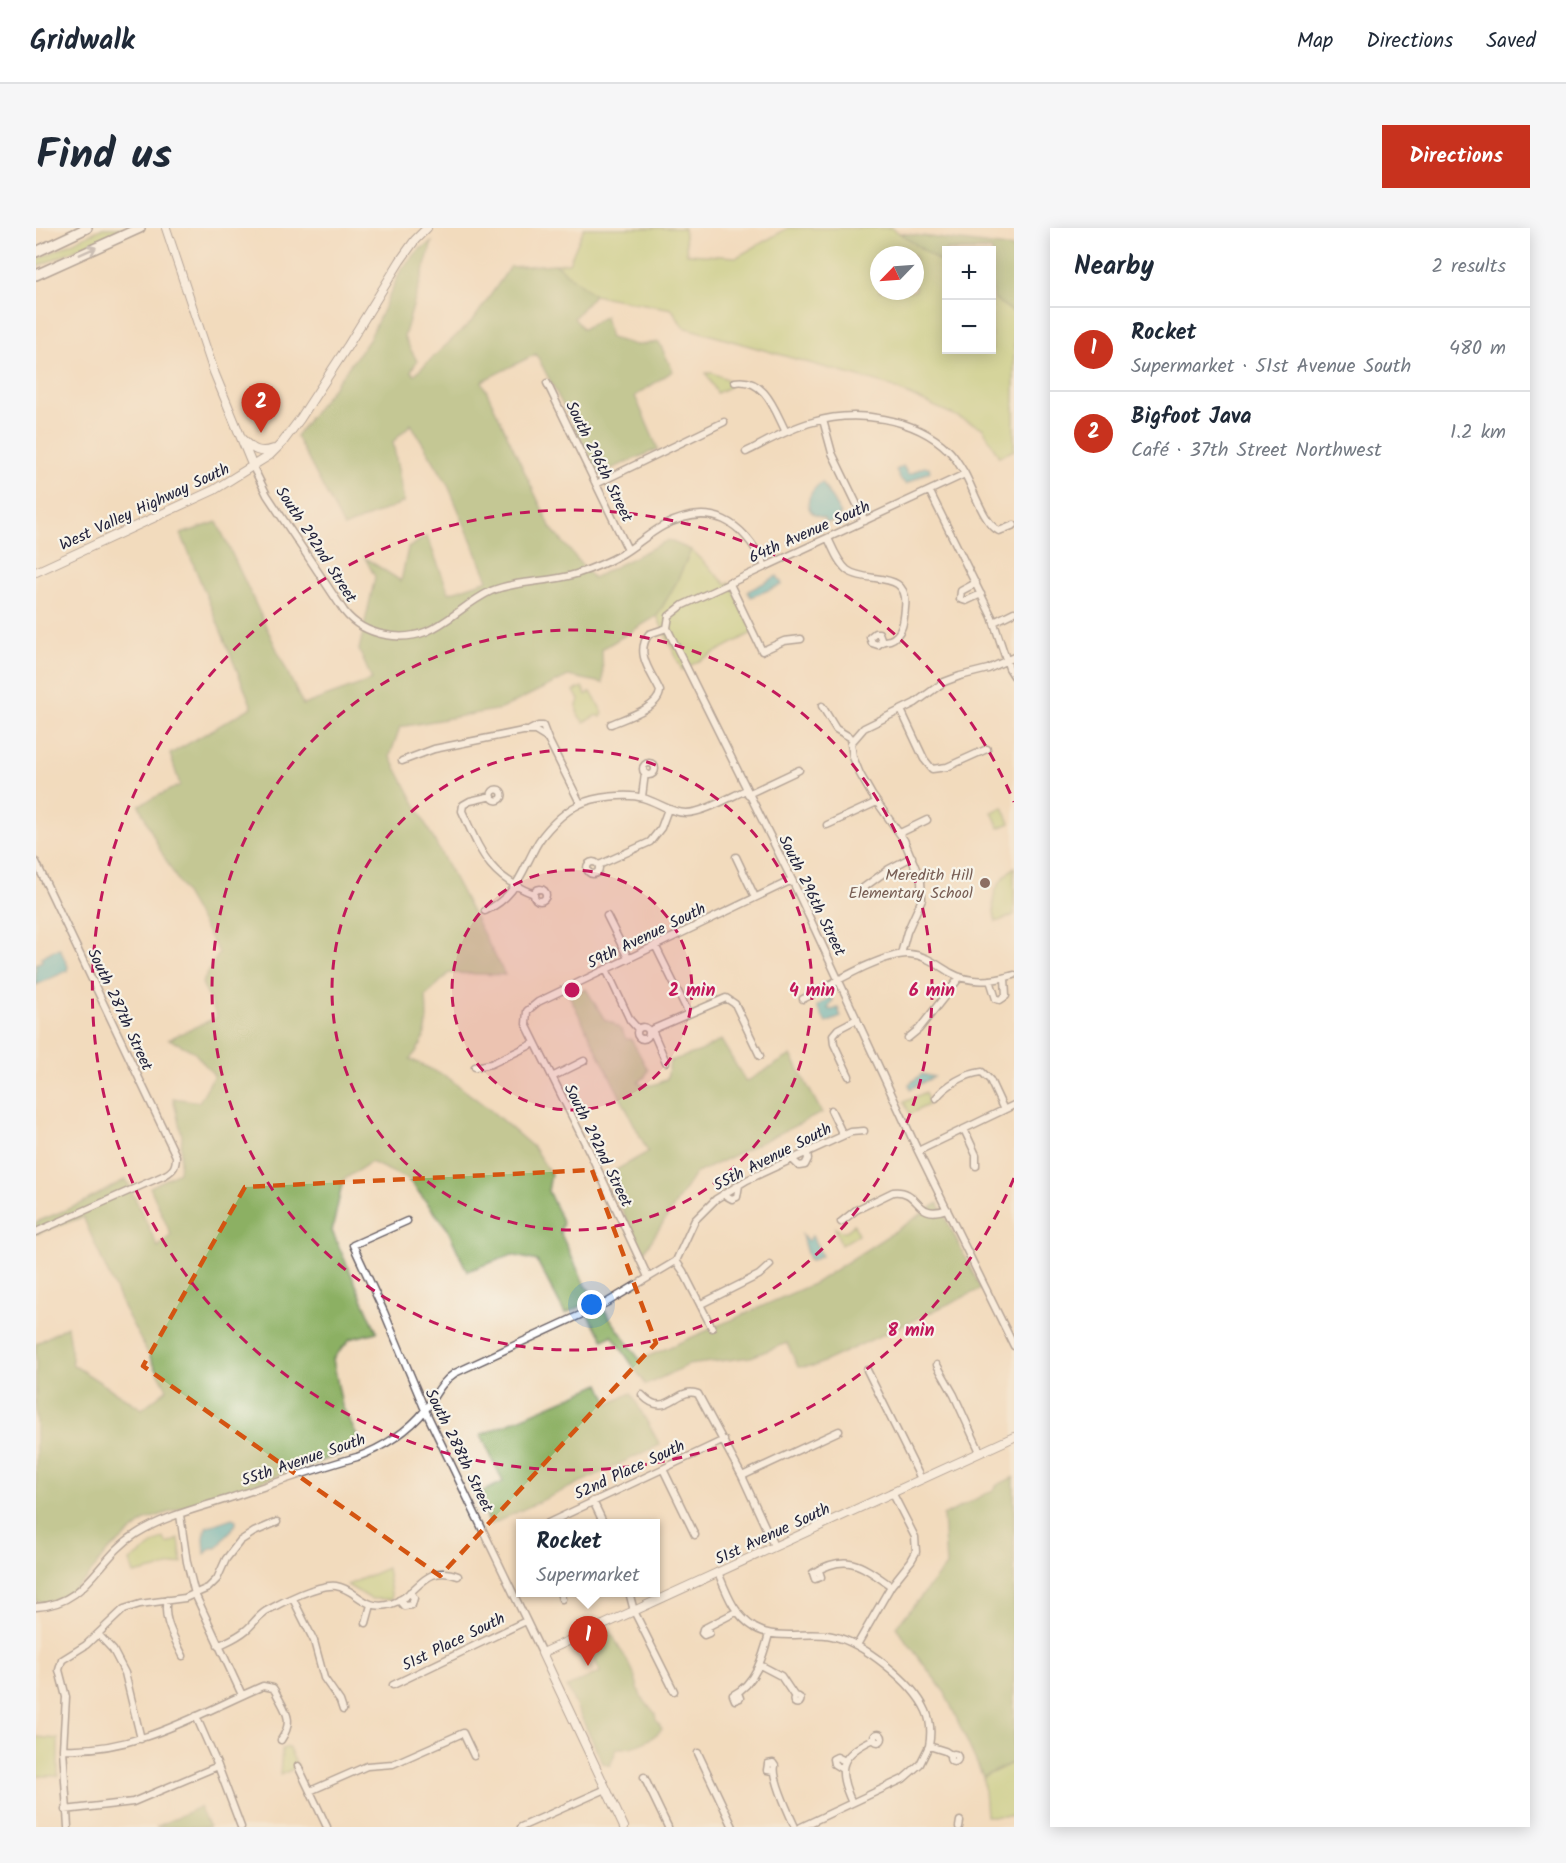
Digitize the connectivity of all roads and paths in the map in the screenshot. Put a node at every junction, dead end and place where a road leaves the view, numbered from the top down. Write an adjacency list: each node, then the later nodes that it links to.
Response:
1 (87, 228): 5 (highway)
2 (140, 228): 6 (highway, one-way to 2)
3 (166, 228): 12 (main road)
4 (427, 228): 13 (main road, West Valley Highway South)
5 (36, 252)
6 (36, 275)
7 (735, 382): 11 (street)
8 (548, 383): 17 (street, South 296th Street)
9 (823, 420): 11 (street); 16 (street); 19 (street)
10 (724, 422): 17 (street)
11 (786, 432): 14 (street)
12 (238, 434): 13 (main road); 15 (main road)
13 (281, 444): 15 (main road, West Valley Highway South)
14 (746, 452)
15 (253, 467): 22 (street, South 292nd Street); 24 (main road, West Valley Highway South)
16 (965, 474): 18 (street, 64th Avenue South); 20 (street)
17 (596, 484): 22 (street, South 296th Street)
18 (930, 492): 19 (street, 64th Avenue South); 26 (street)
19 (865, 521): 21 (street, 64th Avenue South)
20 (1014, 525)
21 (828, 538): 23 (street, 64th Avenue South); 32 (street)
22 (628, 550): 23 (street)
23 (765, 566): 25 (street, 64th Avenue South)
24 (36, 572)
25 (729, 582): 30 (street, 64th Avenue South); 31 (street)
26 (976, 583): 27 (street); 27 (street)
27 (981, 594): 29 (street)
28 (1014, 612): 29 (street)
29 (994, 622): 34 (street)
30 (667, 628): 38 (street); 46 (street, South 296th Street)
31 (801, 639)
32 (882, 640)
33 (1014, 657): 34 (street)
34 (1007, 661): 35 (street); 37 (street)
35 (1014, 676)
36 (822, 706): 41 (street)
37 (901, 710): 41 (street); 42 (street)
38 (611, 724)
39 (530, 730): 40 (street); 40 (street); 43 (street)
40 (548, 739): 50 (street)
41 (853, 739): 49 (street)
42 (987, 748)
43 (402, 761)
44 (799, 770): 46 (street)
45 (645, 773): 48 (street)
46 (747, 792): 51 (street); 59 (street, South 296th Street)
47 (492, 796): 60 (street)
48 (642, 797): 50 (street); 51 (street)
49 (877, 802): 53 (street); 54 (street)
50 (580, 803): 60 (street)
51 (668, 809): 58 (street)
52 (927, 820): 54 (street)
53 (827, 825)
54 (900, 833): 56 (street)
55 (736, 856): 63 (street)
56 (912, 857): 61 (street); 67 (street)
57 (36, 862): 103 (street, South 287th Street)
58 (599, 865)
59 (792, 880): 63 (street, 59th Avenue South); 74 (street, South 296th Street)
60 (516, 887): 62 (street); 64 (street)
61 (863, 888)
62 (534, 894)
63 (755, 897): 66 (street, 59th Avenue South)
64 (485, 911)
65 (607, 916): 68 (street)
66 (655, 945): 68 (street, 59th Avenue South); 76 (street)
67 (901, 954): 71 (street); 74 (street)
68 (628, 958): 69 (street, 59th Avenue South)
69 (606, 969): 78 (street, 59th Avenue South); 79 (street)
70 (1014, 975): 72 (street)
71 (960, 977): 73 (street); 81 (street)
72 (1005, 978): 73 (street); 73 (street)
73 (990, 980)
74 (839, 981): 75 (street); 77 (street, South 296th Street)
75 (803, 999)
76 (688, 1014): 80 (street); 83 (street)
77 (857, 1019): 87 (street); 96 (street, South 296th Street)
78 (526, 1024): 82 (street, South 292nd Street)
79 (638, 1029): 80 (street); 80 (street)
80 (651, 1030): 85 (street)
81 (908, 1038)
82 (535, 1043): 86 (street); 88 (street, South 292nd Street)
83 (760, 1056)
84 (584, 1062): 88 (street)
85 (666, 1062)
86 (475, 1067)
87 (849, 1076)
88 (552, 1077): 106 (street, South 292nd Street)
89 (936, 1098): 92 (street)
90 (1014, 1105): 92 (street)
91 (831, 1110): 95 (street)
92 (1004, 1110): 93 (street)
93 (964, 1129): 96 (street); 99 (street)
94 (864, 1131): 95 (street, 55th Avenue South)
95 (843, 1136): 97 (street, 55th Avenue South)
96 (918, 1151): 100 (street, South 296th Street)
97 (807, 1152): 98 (street, 55th Avenue South); 98 (street)
98 (792, 1159): 104 (street, 55th Avenue South)
99 (976, 1166)
100 (947, 1209): 102 (street); 109 (street, South 296th Street)
101 (407, 1221): 113 (street, South 288th Street)
102 (841, 1222)
103 (36, 1232)
104 (676, 1261): 106 (street, 55th Avenue South); 107 (street)
105 (770, 1265): 107 (street)
106 (648, 1277): 113 (street, 55th Avenue South)
107 (701, 1304): 108 (street)
108 (712, 1328)
109 (1014, 1346)
110 (937, 1365): 117 (street)
111 (867, 1370): 120 (street)
112 (642, 1395): 116 (street)
113 (425, 1410): 123 (street, 55th Avenue South); 143 (street, South 288th Street)
114 (839, 1431): 119 (street)
115 (1014, 1437): 117 (main road, 51st Avenue South)
116 (724, 1440): 118 (street, 52nd Place South); 119 (street)
117 (981, 1452): 120 (main road, 51st Avenue South)
118 (663, 1469): 122 (street, 52nd Place South); 127 (street)
119 (742, 1476): 128 (street)
120 (921, 1479): 121 (main road, 51st Avenue South)
121 (892, 1492): 128 (main road, 51st Avenue South); 132 (street)
122 (593, 1501): 124 (street, 52nd Place South); 125 (street)
123 (180, 1515): 134 (street); 140 (street, 55th Avenue South)
124 (556, 1519)
125 (602, 1519)
126 (277, 1522): 134 (street)
127 (695, 1535)
128 (774, 1546): 130 (main road, 51st Avenue South)
129 (819, 1571): 132 (street)
130 (718, 1572): 141 (main road, 51st Avenue South); 142 (street)
131 (458, 1576): 133 (street)
132 (891, 1586): 148 (street)
133 (410, 1592): 138 (street); 138 (street)
134 (195, 1594): 137 (street); 149 (street)
135 (630, 1597): 141 (street)
136 (293, 1599): 139 (street); 149 (street); 158 (street)
137 (167, 1600): 146 (street); 151 (street)
138 (399, 1600): 139 (street)
139 (371, 1605): 144 (street)
140 (36, 1607)
141 (634, 1611): 150 (main road, 51st Avenue South); 154 (street)
142 (736, 1612): 145 (street); 147 (street)
143 (526, 1621): 150 (street, South 288th Street); 153 (street, 51st Place South)
144 (366, 1623)
145 (707, 1628)
146 (98, 1634): 160 (street); 164 (street)
147 (769, 1634): 148 (street); 152 (street)
148 (857, 1645): 163 (street)
149 (218, 1646): 156 (street)
150 (542, 1653): 172 (main road, South 288th Street)
151 (183, 1656)
152 (760, 1665): 155 (street); 157 (street)
153 (393, 1685)
154 (674, 1691)
155 (738, 1693)
156 (242, 1695): 159 (street); 162 (street)
157 (795, 1697)
158 (343, 1710)
159 (196, 1716): 160 (street); 168 (street)
160 (141, 1739): 164 (street)
161 (874, 1739): 174 (street)
162 (281, 1740)
163 (929, 1746): 166 (street); 174 (street)
164 (63, 1749): 175 (street)
165 (698, 1753): 182 (street)
166 (951, 1755)
167 (474, 1756): 173 (street)
168 (218, 1766): 175 (street); 177 (street)
169 (298, 1766): 173 (street)
170 (774, 1771): 183 (street)
171 (644, 1777): 181 (street)
172 (606, 1789): 179 (street); 180 (main road, South 288th Street)
173 (310, 1791): 178 (street)
174 (852, 1803): 184 (street)
175 (65, 1810): 176 (street)
176 (68, 1827)
177 (241, 1827)
178 (327, 1827)
179 (521, 1827)
180 (624, 1827)
181 (668, 1827)
182 (733, 1827)
183 (795, 1827)
184 (801, 1827)

